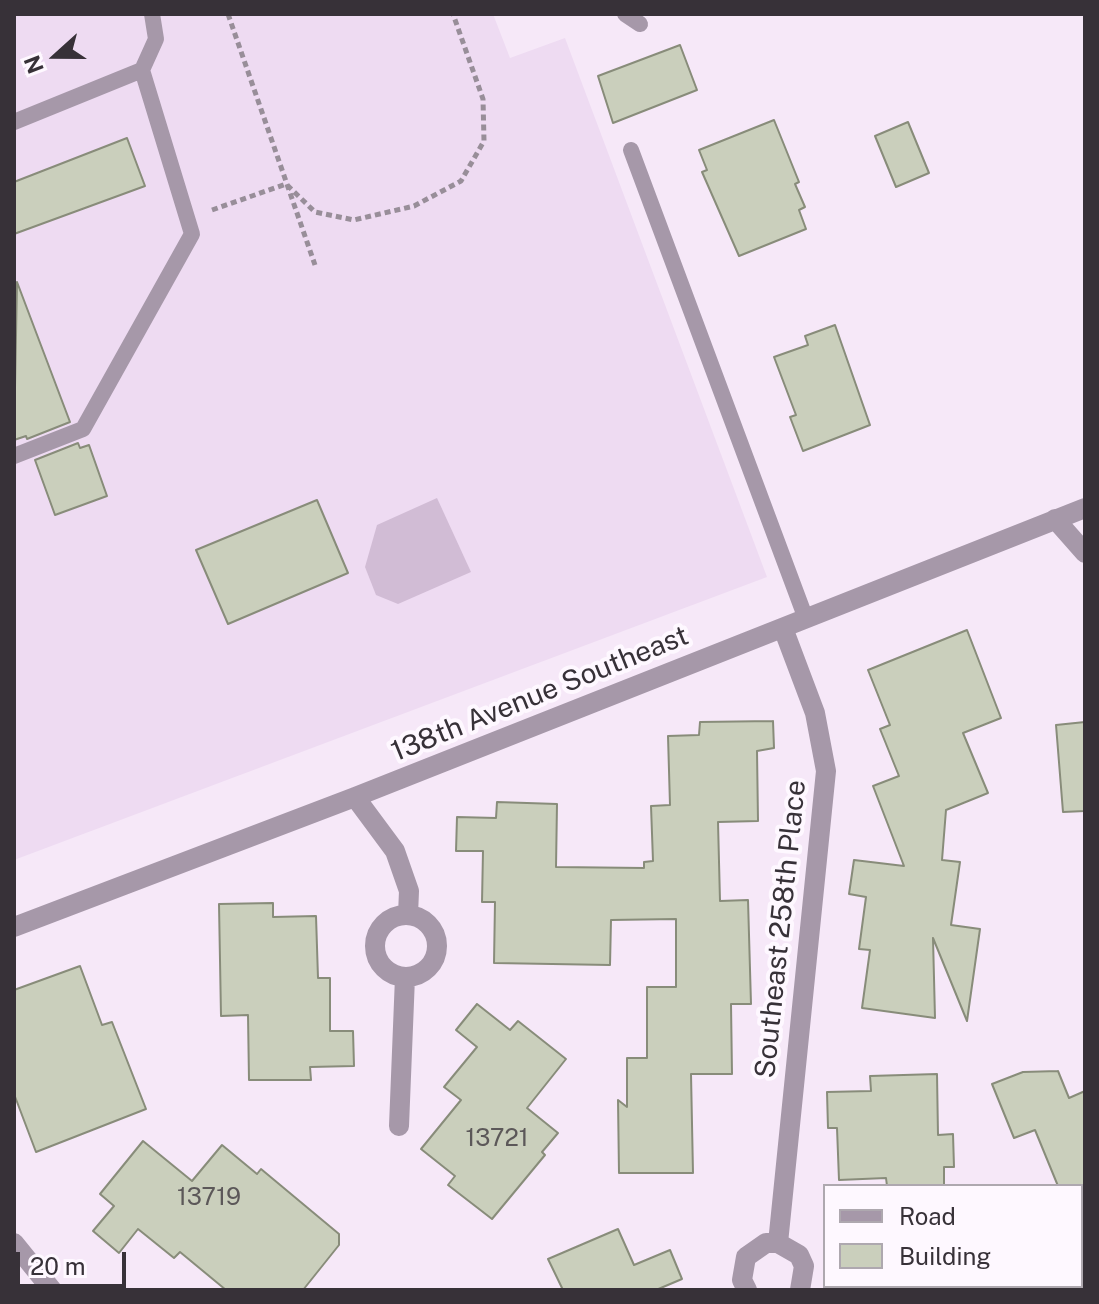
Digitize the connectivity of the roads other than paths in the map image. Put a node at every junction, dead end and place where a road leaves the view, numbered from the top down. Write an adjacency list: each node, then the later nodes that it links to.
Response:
1 (152, 14): 4 (lane)
2 (625, 14): 3 (lane)
3 (640, 24)
4 (142, 70): 5 (lane); 7 (lane)
5 (14, 122)
6 (631, 150): 11 (lane)
7 (14, 456)
8 (1085, 508): 9 (street, 138th Avenue Southeast)
9 (1055, 519): 10 (street); 11 (street, 138th Avenue Southeast)
10 (1085, 553)
11 (806, 619): 12 (street, 138th Avenue Southeast)
12 (783, 628): 13 (street, 138th Avenue Southeast); 19 (street, Southeast 258th Place)
13 (355, 797): 14 (street); 15 (street, 138th Avenue Southeast)
14 (408, 915): 16 (street); 16 (street)
15 (14, 927)
16 (405, 977): 17 (street)
17 (399, 1126)
18 (14, 1243): 20 (street)
19 (778, 1243): 21 (street); 22 (street)
20 (52, 1290)
21 (747, 1290)
22 (800, 1290)

